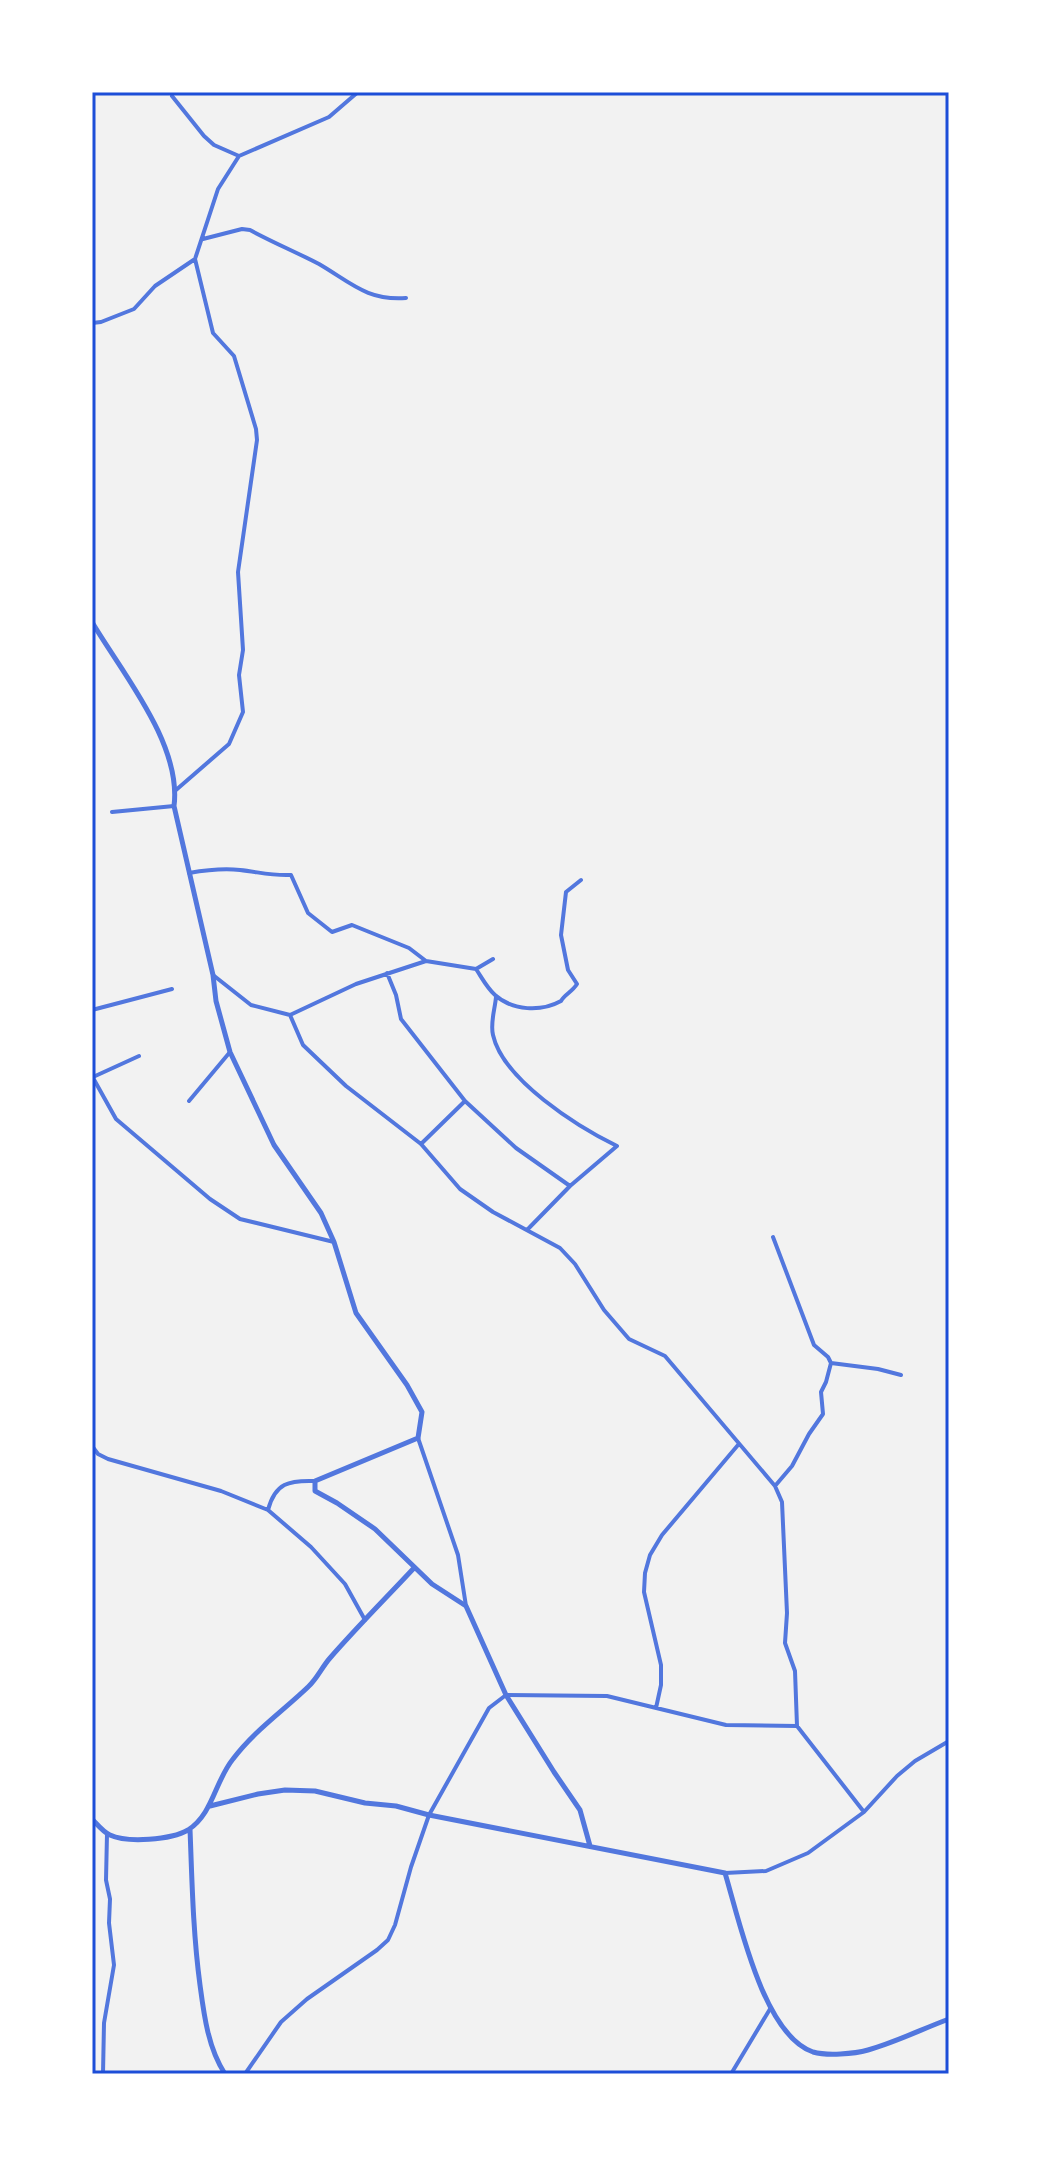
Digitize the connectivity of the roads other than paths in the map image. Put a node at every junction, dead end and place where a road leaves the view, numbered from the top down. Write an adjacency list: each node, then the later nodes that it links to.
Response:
1 (358, 92): 3 (street)
2 (172, 96): 3 (street)
3 (239, 156): 4 (street)
4 (203, 239): 5 (street); 6 (street)
5 (195, 259): 7 (street); 9 (street)
6 (406, 298)
7 (92, 323)
8 (92, 622): 9 (street)
9 (176, 790): 10 (street)
10 (174, 806): 11 (street); 12 (street)
11 (112, 812)
12 (189, 873): 15 (street); 18 (street)
13 (581, 880): 20 (street)
14 (493, 959): 16 (street)
15 (426, 961): 16 (street); 17 (street)
16 (476, 969): 20 (street)
17 (387, 973): 22 (street); 27 (street)
18 (213, 975): 22 (street); 23 (street)
19 (172, 989): 21 (street)
20 (496, 997): 29 (street)
21 (92, 1010)
22 (290, 1015): 28 (street)
23 (230, 1052): 26 (street); 32 (street)
24 (139, 1056): 25 (street)
25 (92, 1077): 32 (street)
26 (189, 1101)
27 (465, 1101): 28 (street); 29 (street)
28 (421, 1144): 30 (street)
29 (570, 1186): 30 (street)
30 (527, 1230): 36 (street)
31 (773, 1237): 33 (street)
32 (334, 1242): 35 (street)
33 (831, 1363): 34 (street); 39 (street)
34 (901, 1375)
35 (418, 1438): 38 (street); 42 (street)
36 (739, 1444): 39 (street); 45 (street)
37 (92, 1446): 40 (street)
38 (315, 1481): 40 (street); 41 (street)
39 (775, 1486): 46 (street)
40 (268, 1510): 43 (street)
41 (414, 1568): 42 (street); 43 (street)
42 (466, 1606): 44 (street)
43 (365, 1620): 48 (street)
44 (506, 1695): 45 (street); 50 (street); 54 (street)
45 (656, 1708): 46 (street)
46 (797, 1726): 49 (street)
47 (949, 1741): 49 (street)
48 (210, 1806): 50 (street); 52 (street)
49 (864, 1812): 55 (street)
50 (429, 1815): 54 (street); 60 (street)
51 (92, 1819): 53 (street)
52 (190, 1829): 53 (street); 59 (street)
53 (107, 1834): 58 (street)
54 (590, 1846): 55 (street)
55 (725, 1873): 56 (street)
56 (770, 2009): 57 (street); 61 (street)
57 (949, 2019)
58 (103, 2074)
59 (225, 2074)
60 (245, 2074)
61 (731, 2074)

